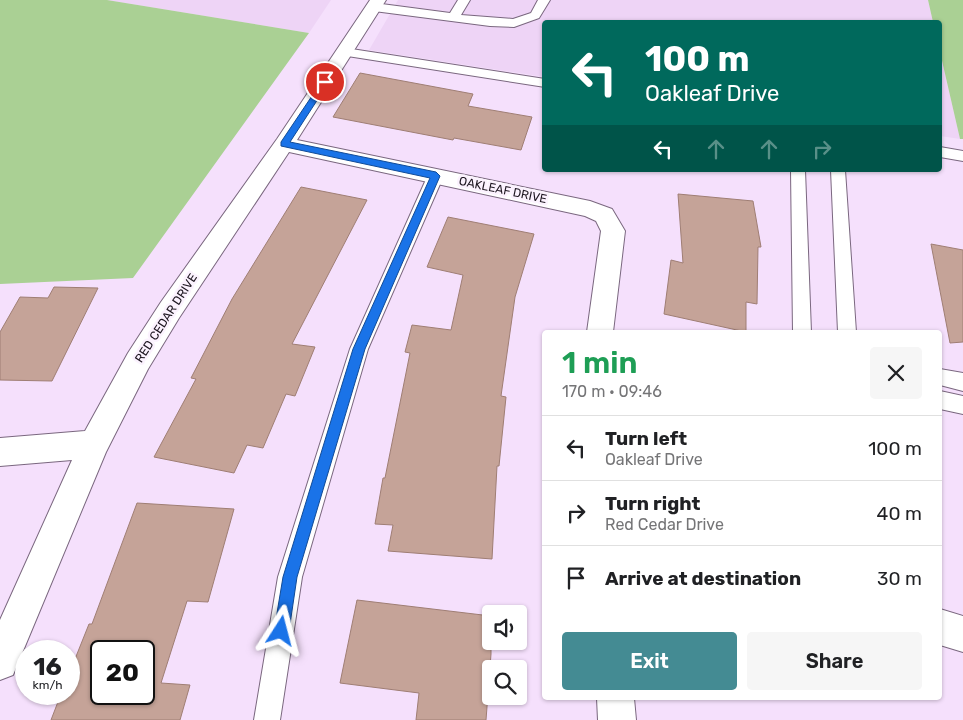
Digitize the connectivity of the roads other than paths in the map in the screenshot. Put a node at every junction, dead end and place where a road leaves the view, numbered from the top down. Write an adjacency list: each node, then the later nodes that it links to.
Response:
1 (464, 0): 4 (lane)
2 (544, 0): 4 (lane)
3 (376, 3): 4 (lane); 5 (street, RED CEDAR DRIVE)
4 (454, 17)
5 (345, 52): 6 (lane); 7 (street, RED CEDAR DRIVE)
6 (542, 83)
7 (284, 144): 12 (street, OAKLEAF DRIVE); 20 (street, RED CEDAR DRIVE)
8 (942, 152): 9 (lane)
9 (963, 156)
10 (798, 172): 14 (lane)
11 (838, 172): 15 (lane)
12 (436, 176): 13 (street, OAKLEAF DRIVE); 26 (lane)
13 (600, 330)
14 (802, 330)
15 (847, 330)
16 (942, 377): 17 (lane)
17 (963, 382)
18 (942, 400): 19 (lane)
19 (963, 405)
20 (94, 444): 21 (street); 24 (street, RED CEDAR DRIVE)
21 (0, 452)
22 (942, 628): 23 (street)
23 (963, 634)
24 (0, 662)
25 (616, 700): 27 (street)
26 (267, 720)
27 (617, 720)

